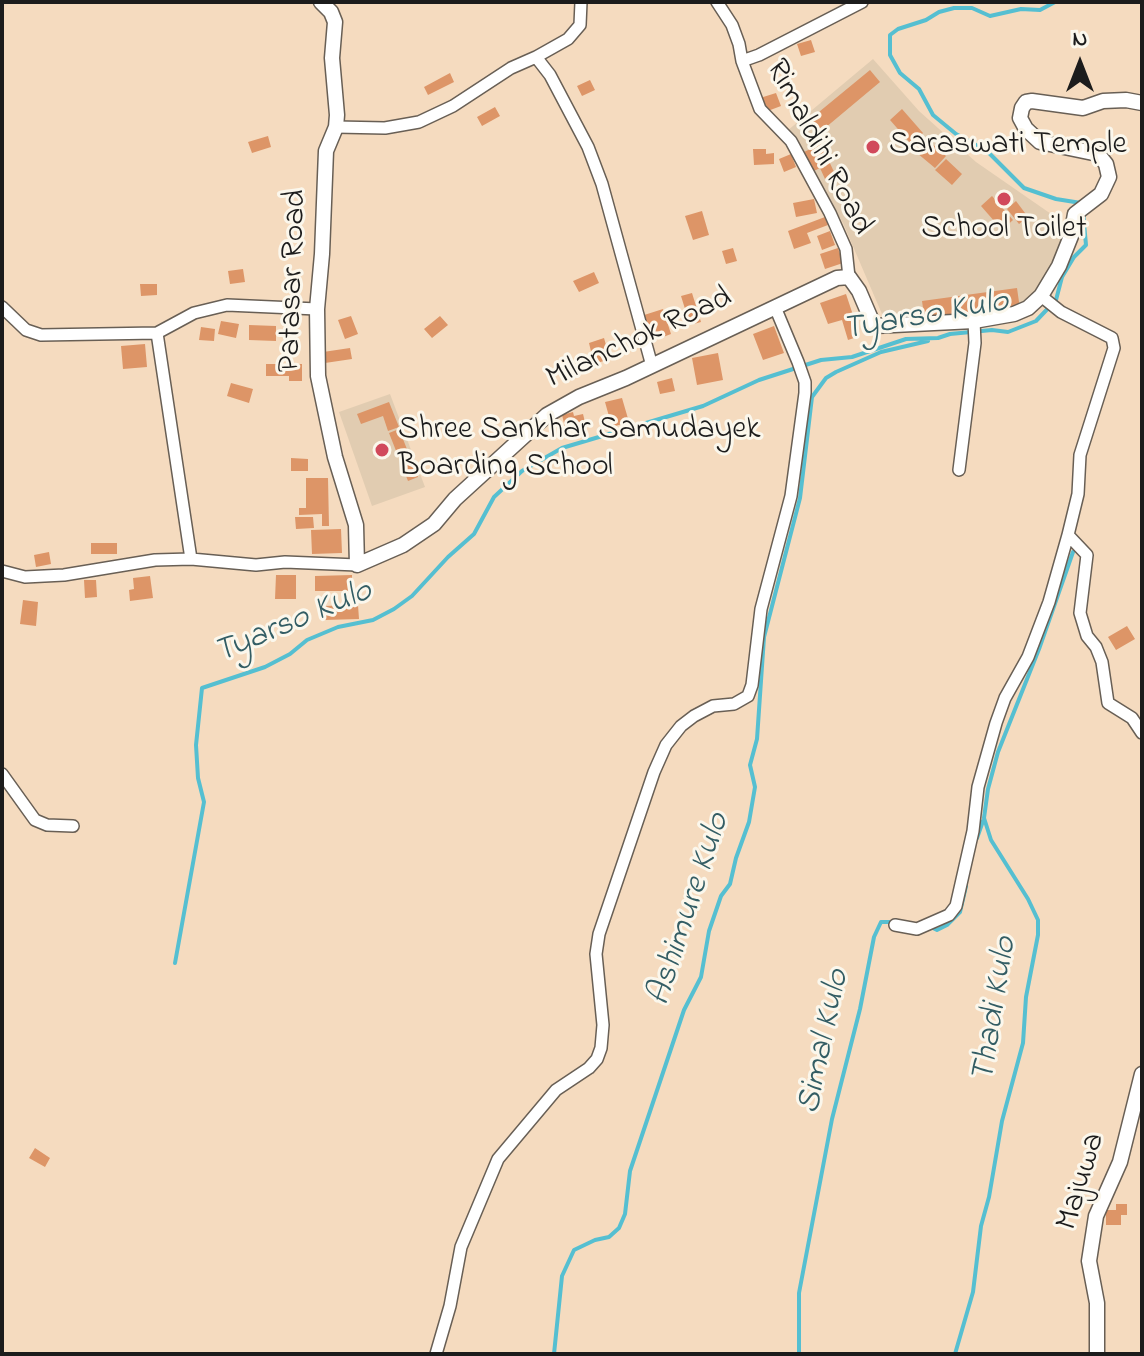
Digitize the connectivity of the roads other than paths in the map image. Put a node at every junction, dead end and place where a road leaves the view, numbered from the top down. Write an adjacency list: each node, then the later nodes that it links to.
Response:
1 (321, 2): 8 (street, Patasar Road)
2 (581, 2): 5 (street)
3 (717, 2): 6 (street, Rimaldihi Road)
4 (862, 2): 6 (street)
5 (536, 57): 8 (street); 16 (street)
6 (742, 61): 9 (street, Rimaldihi Road)
7 (1142, 103): 10 (street)
8 (336, 127): 13 (street, Patasar Road)
9 (849, 277): 12 (street, Milanchok Road); 14 (street)
10 (1044, 299): 14 (street); 18 (street)
11 (2, 307): 15 (street)
12 (775, 307): 16 (street, Milanchok Road); 27 (street)
13 (317, 309): 15 (street); 20 (street, Patasar Road)
14 (974, 321): 17 (street)
15 (157, 333): 19 (street)
16 (652, 366): 20 (street, Milanchok Road)
17 (959, 470)
18 (1069, 537): 22 (street); 25 (street)
19 (191, 559): 20 (street); 21 (street)
20 (357, 565)
21 (2, 571)
22 (1142, 733)
23 (2, 774): 24 (street)
24 (73, 826)
25 (895, 925)
26 (1142, 1074): 28 (street, Majuwa)
27 (436, 1354)
28 (1097, 1354)

